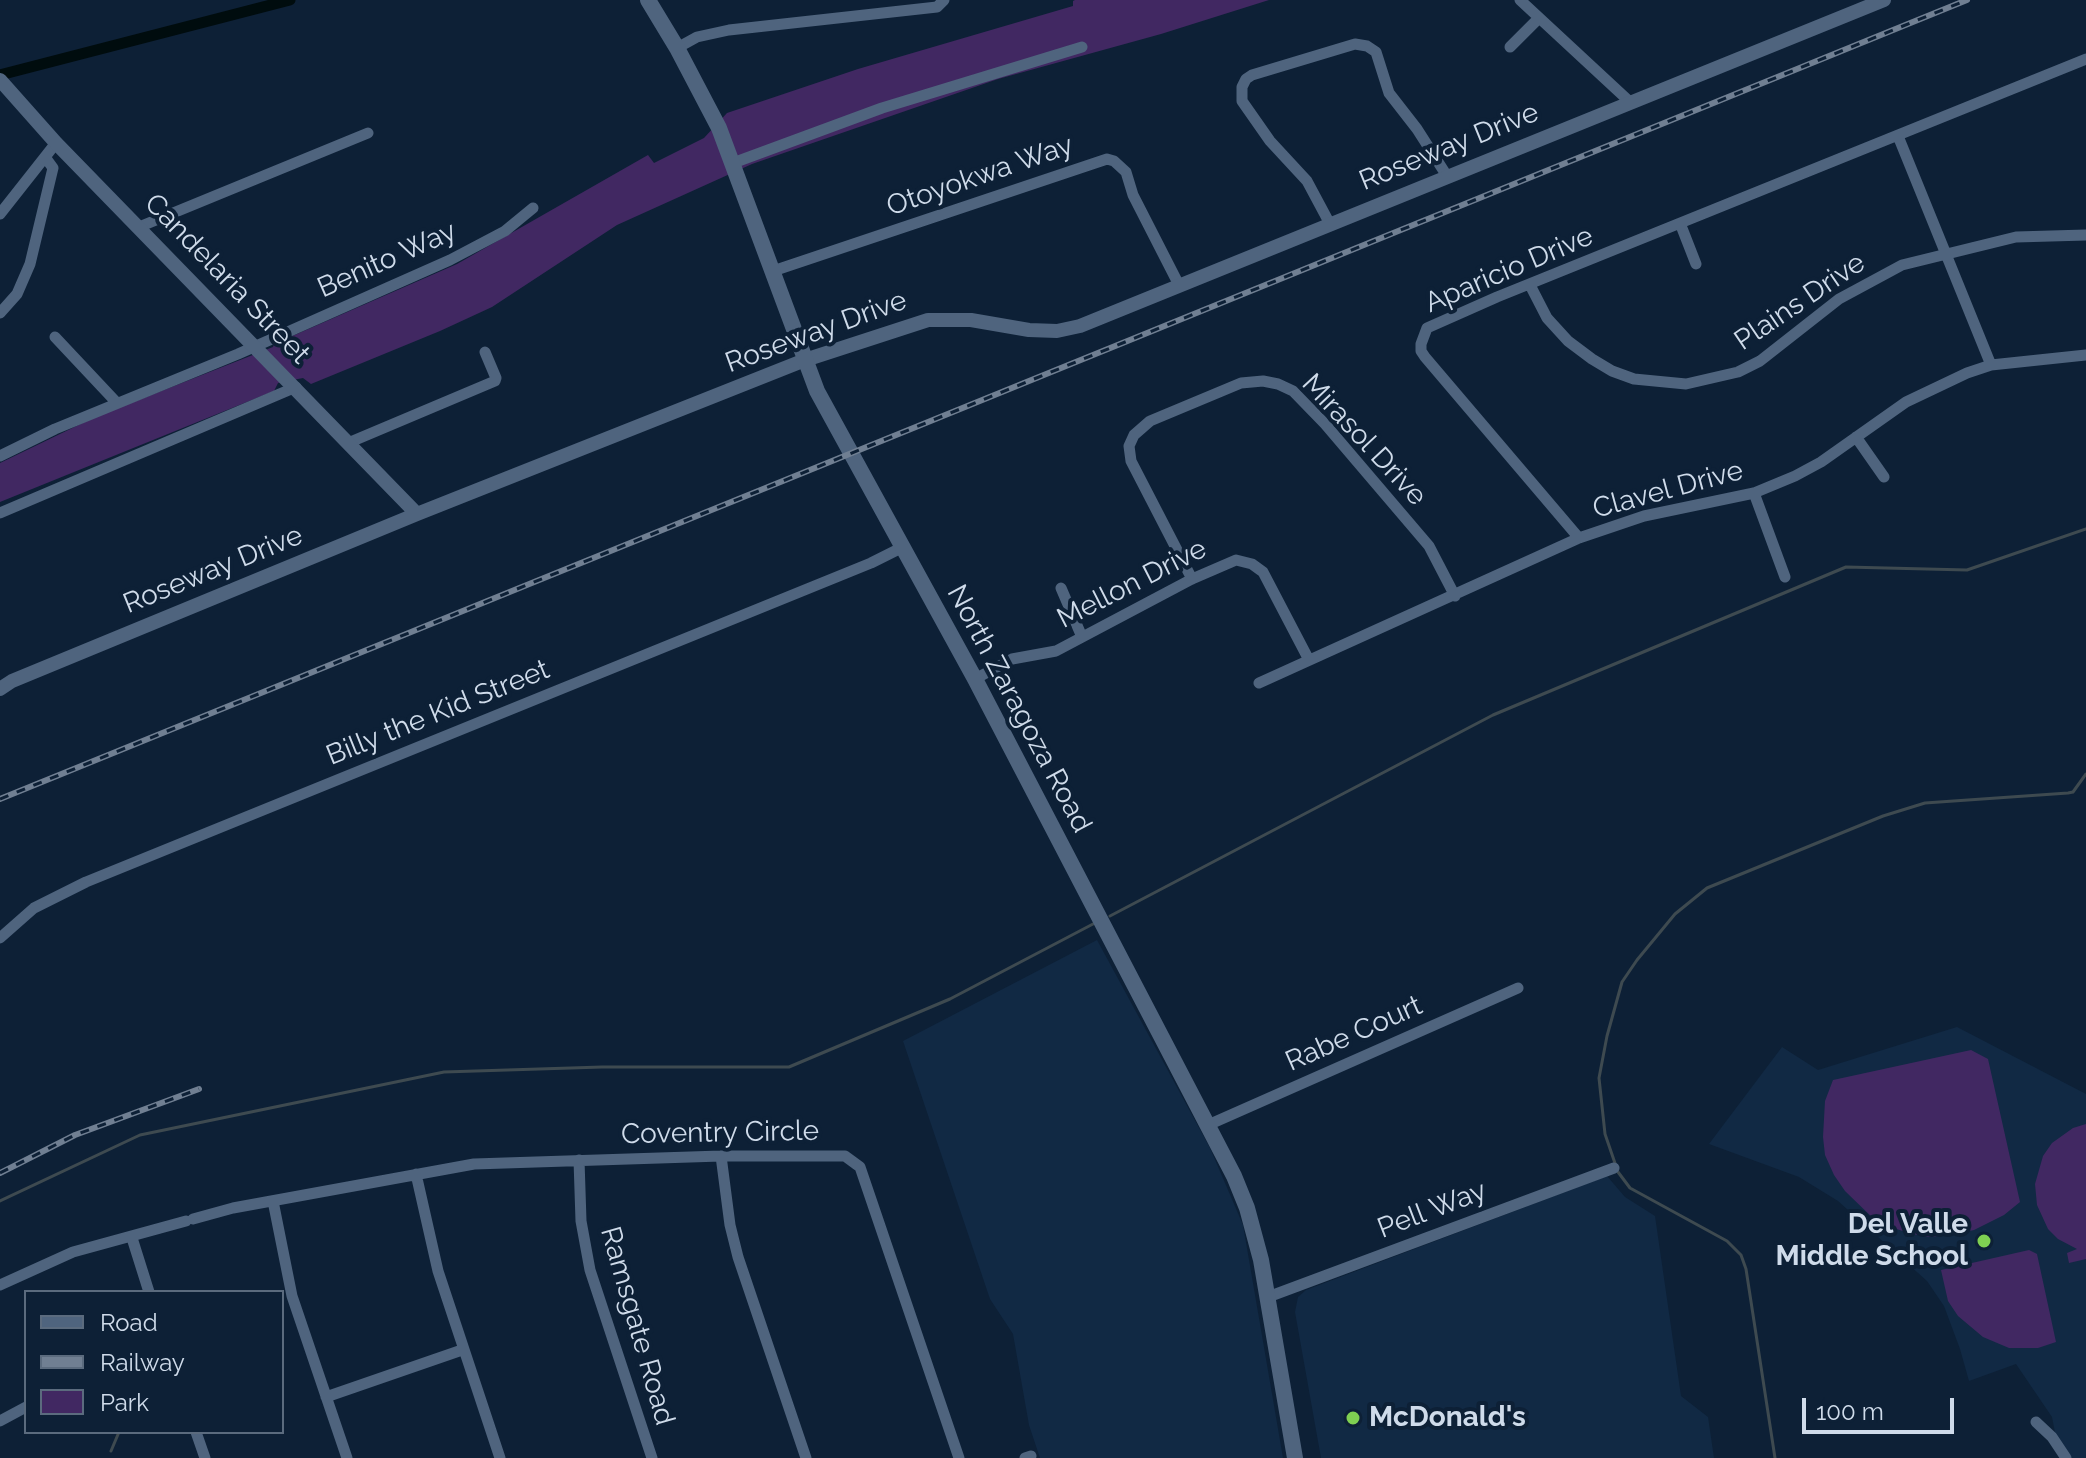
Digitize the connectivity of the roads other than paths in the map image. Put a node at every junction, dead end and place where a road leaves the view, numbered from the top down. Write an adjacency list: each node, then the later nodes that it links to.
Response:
1 (648, 0): 8 (main road, North Zaragoza Road)
2 (944, 0): 8 (street)
3 (1520, 0): 5 (street)
4 (1884, 0): 11 (street, Roseway Drive)
5 (1539, 18): 7 (street); 11 (street)
6 (1082, 47): 16 (street)
7 (1510, 47)
8 (677, 48): 16 (main road, North Zaragoza Road)
9 (2086, 59): 13 (street, Aparicio Drive)
10 (1, 82): 14 (street, Candelaria Street)
11 (1630, 102): 17 (street, Roseway Drive)
12 (368, 133): 22 (street)
13 (1898, 136): 20 (street, Aparicio Drive); 24 (street)
14 (56, 143): 15 (street); 22 (street, Candelaria Street)
15 (45, 157): 19 (street); 29 (street)
16 (733, 163): 26 (main road, North Zaragoza Road)
17 (1447, 176): 21 (street, Roseway Drive); 21 (street)
18 (533, 208): 31 (street, Benito Way)
19 (0, 214)
20 (1680, 223): 25 (street); 28 (street, Aparicio Drive)
21 (1330, 224): 27 (street, Roseway Drive)
22 (139, 227): 31 (street, Candelaria Street)
23 (2086, 235): 24 (street, Plains Drive)
24 (1946, 252): 28 (street, Plains Drive); 35 (street)
25 (1696, 264)
26 (773, 271): 27 (street, Otoyokwa Way); 34 (main road, North Zaragoza Road)
27 (1179, 285): 34 (street, Roseway Drive)
28 (1530, 285): 45 (street, Aparicio Drive)
29 (0, 313)
30 (55, 337): 37 (street)
31 (255, 346): 36 (street, Candelaria Street); 37 (street, Benito Way)
32 (485, 352): 39 (street)
33 (2086, 355): 35 (street, Clavel Drive)
34 (805, 360): 44 (street, Roseway Drive); 46 (main road, North Zaragoza Road)
35 (1991, 365): 38 (street, Clavel Drive)
36 (296, 387): 39 (street, Candelaria Street); 43 (street)
37 (117, 403): 40 (street, Benito Way)
38 (1856, 437): 41 (street); 42 (street, Clavel Drive)
39 (348, 443): 44 (street, Candelaria Street)
40 (0, 456)
41 (1884, 477)
42 (1754, 493): 45 (street, Clavel Drive); 47 (street)
43 (0, 513)
44 (417, 514): 55 (street, Roseway Drive)
45 (1579, 538): 50 (street, Clavel Drive)
46 (903, 547): 53 (main road, North Zaragoza Road); 56 (street, Billy the Kid Street)
47 (1785, 577)
48 (1192, 579): 50 (street, Mirasol Drive); 51 (street, Mellon Drive); 52 (street, Mellon Drive)
49 (1061, 588): 51 (street)
50 (1455, 596): 52 (street, Clavel Drive)
51 (1082, 637): 53 (street, Mellon Drive)
52 (1309, 660): 54 (street, Clavel Drive)
53 (975, 679): 58 (main road, North Zaragoza Road)
54 (1259, 683)
55 (0, 689)
56 (0, 938)
57 (1518, 988): 58 (street, Rabe Court)
58 (1208, 1125): 67 (main road, North Zaragoza Road)
59 (721, 1156): 60 (street, Coventry Circle); 78 (street); 79 (street, Coventry Circle)
60 (579, 1160): 62 (street, Coventry Circle); 77 (street, Ramsgate Road)
61 (1614, 1168): 67 (street, Pell Way)
62 (416, 1174): 63 (street, Coventry Circle); 68 (street)
63 (273, 1201): 64 (street, Coventry Circle); 69 (street)
64 (132, 1238): 65 (street, Coventry Circle); 66 (street)
65 (0, 1285)
66 (148, 1290)
67 (1268, 1297): 80 (main road, North Zaragoza Road)
68 (462, 1350): 69 (street); 76 (street)
69 (326, 1397): 75 (street)
70 (24, 1408): 71 (street)
71 (0, 1421)
72 (2036, 1422): 81 (street)
73 (197, 1434): 74 (street)
74 (205, 1458)
75 (347, 1458)
76 (500, 1458)
77 (652, 1458)
78 (806, 1458)
79 (959, 1458)
80 (1295, 1458)
81 (2066, 1458)

